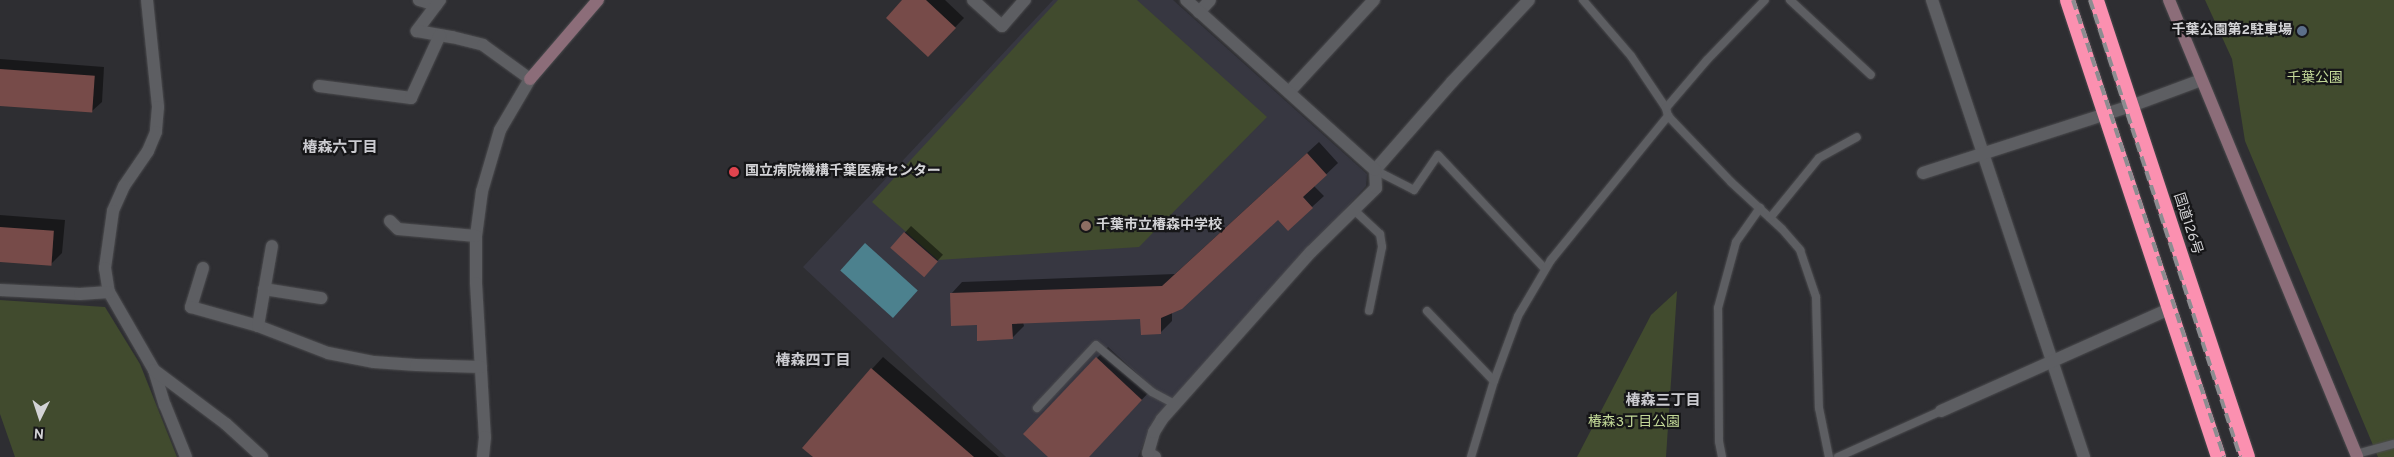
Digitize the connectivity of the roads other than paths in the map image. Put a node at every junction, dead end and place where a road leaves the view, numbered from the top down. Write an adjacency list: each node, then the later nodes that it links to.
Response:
1 (147, 0): 43 (street)
2 (419, 0): 17 (street)
3 (598, 0): 21 (street)
4 (973, 0): 5 (street)
5 (1025, 0)
6 (1186, 0): 18 (street)
7 (1210, 0): 18 (street)
8 (1374, 0): 24 (street)
9 (1529, 0): 31 (street)
10 (1583, 0): 26 (lane)
11 (1765, 0): 26 (lane)
12 (1790, 0): 20 (lane)
13 (1932, 0): 30 (street)
14 (2067, 0): 27 (highway)
15 (2096, 0): 25 (highway, 国道126号)
16 (2169, 0): 22 (street)
17 (438, 3): 19 (street)
18 (1199, 12): 24 (street)
19 (440, 35): 21 (street); 23 (street)
20 (1870, 76)
21 (530, 78): 37 (street)
22 (2201, 80): 25 (street); 57 (street)
23 (319, 86)
24 (1289, 92): 31 (street)
25 (2132, 106): 27 (street); 68 (highway, 国道126号)
26 (1666, 108): 28 (lane)
27 (2106, 114): 30 (street); 45 (highway)
28 (1668, 116): 33 (lane); 40 (lane)
29 (1857, 137): 35 (lane)
30 (1984, 153): 32 (street); 49 (street)
31 (1375, 170): 34 (street); 40 (lane)
32 (1923, 173)
33 (1760, 208): 35 (lane); 63 (lane)
34 (1353, 209): 47 (lane); 53 (street)
35 (1770, 218): 64 (lane)
36 (390, 221): 37 (street)
37 (476, 236): 50 (street)
38 (272, 246): 41 (street)
39 (203, 268): 48 (street)
40 (1545, 270): 52 (lane)
41 (264, 289): 44 (street); 48 (street)
42 (0, 290): 43 (street)
43 (109, 292): 51 (street)
44 (321, 298)
45 (2168, 309): 49 (street); 67 (highway)
46 (1427, 311): 52 (lane)
47 (1370, 312)
48 (258, 326): 50 (street)
49 (2052, 361): 55 (street); 66 (street)
50 (481, 367): 60 (street)
51 (154, 370): 58 (street); 59 (street)
52 (1494, 381): 62 (lane)
53 (1175, 404): 54 (lane); 61 (street)
54 (1037, 408)
55 (1941, 411): 65 (lane)
56 (2394, 444): 57 (lane)
57 (2356, 455)
58 (186, 457)
59 (262, 457)
60 (484, 457)
61 (1155, 457)
62 (1471, 457)
63 (1722, 457)
64 (1829, 457)
65 (1838, 457)
66 (2084, 457)
67 (2218, 457)
68 (2247, 457)

